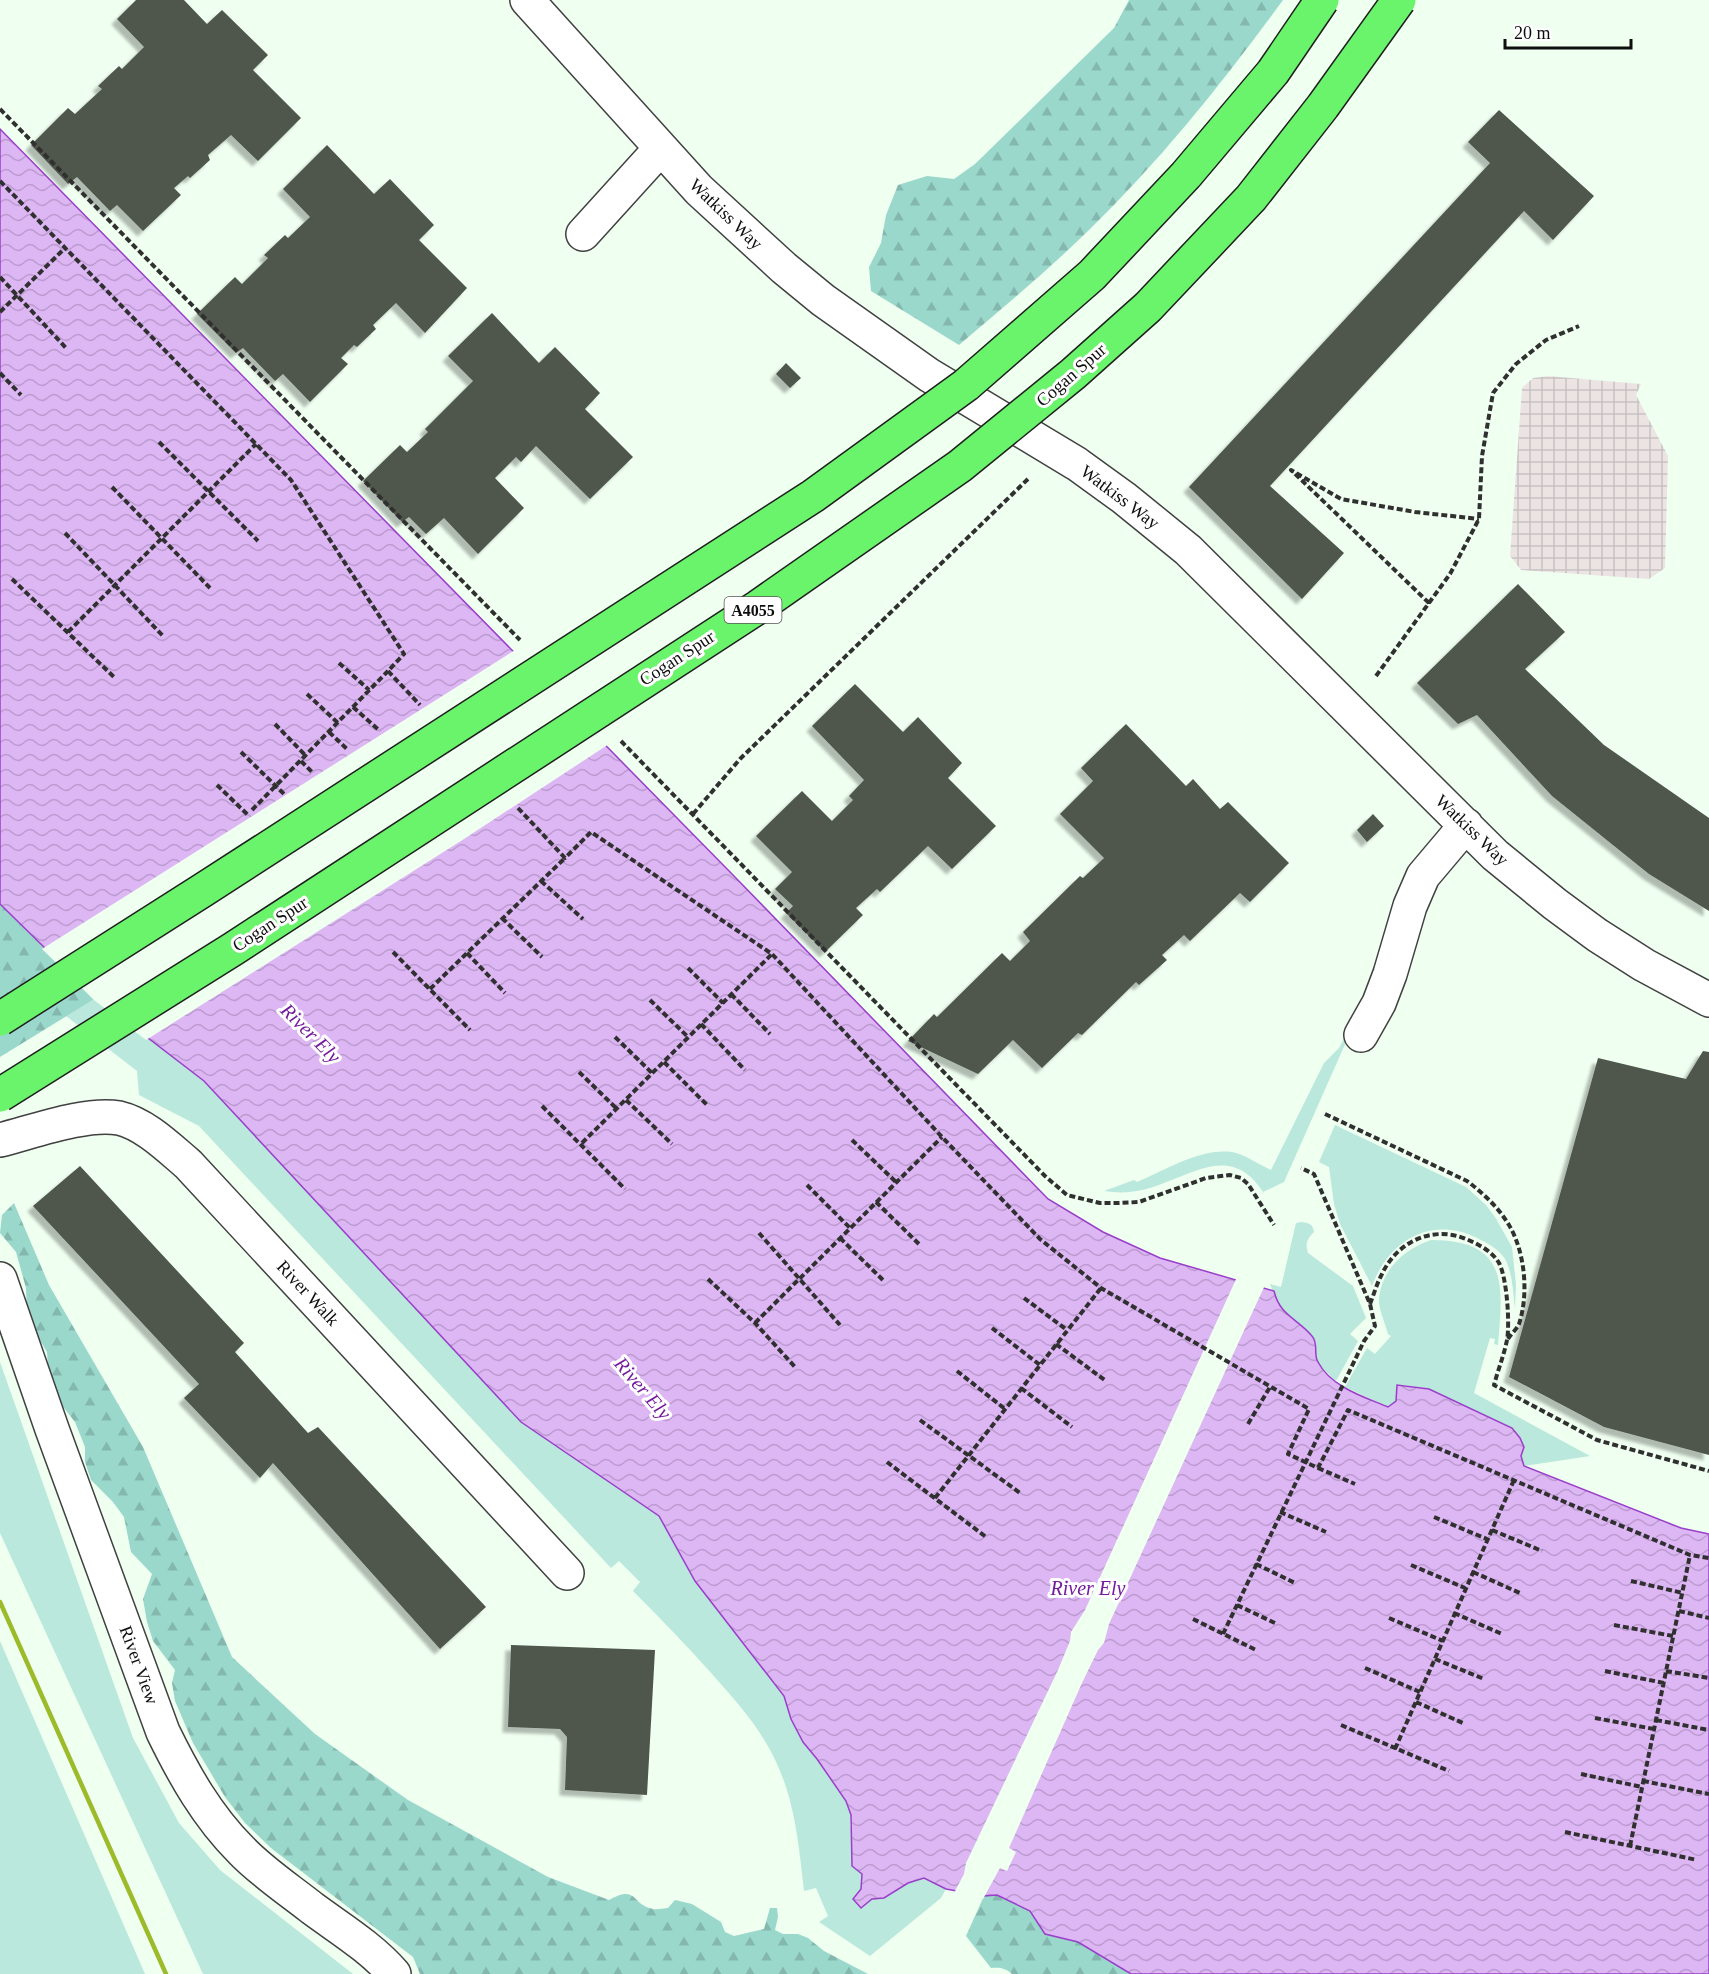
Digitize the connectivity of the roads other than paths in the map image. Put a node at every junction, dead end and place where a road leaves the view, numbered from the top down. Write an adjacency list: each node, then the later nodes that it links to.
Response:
1 (527, 0): 4 (street, Watkiss Way)
2 (1322, 0): 8 (main road, bridge)
3 (1399, 0): 10 (main road, Cogan Spur / A4055, bridge)
4 (661, 148): 5 (street); 6 (street, Watkiss Way)
5 (583, 234)
6 (1466, 825): 7 (street, Watkiss Way); 9 (street)
7 (1709, 1000)
8 (0, 1019)
9 (1361, 1035)
10 (0, 1095)
11 (0, 1140): 13 (street, River Walk)
12 (0, 1279): 14 (street, River View)
13 (567, 1573)
14 (394, 1974)

